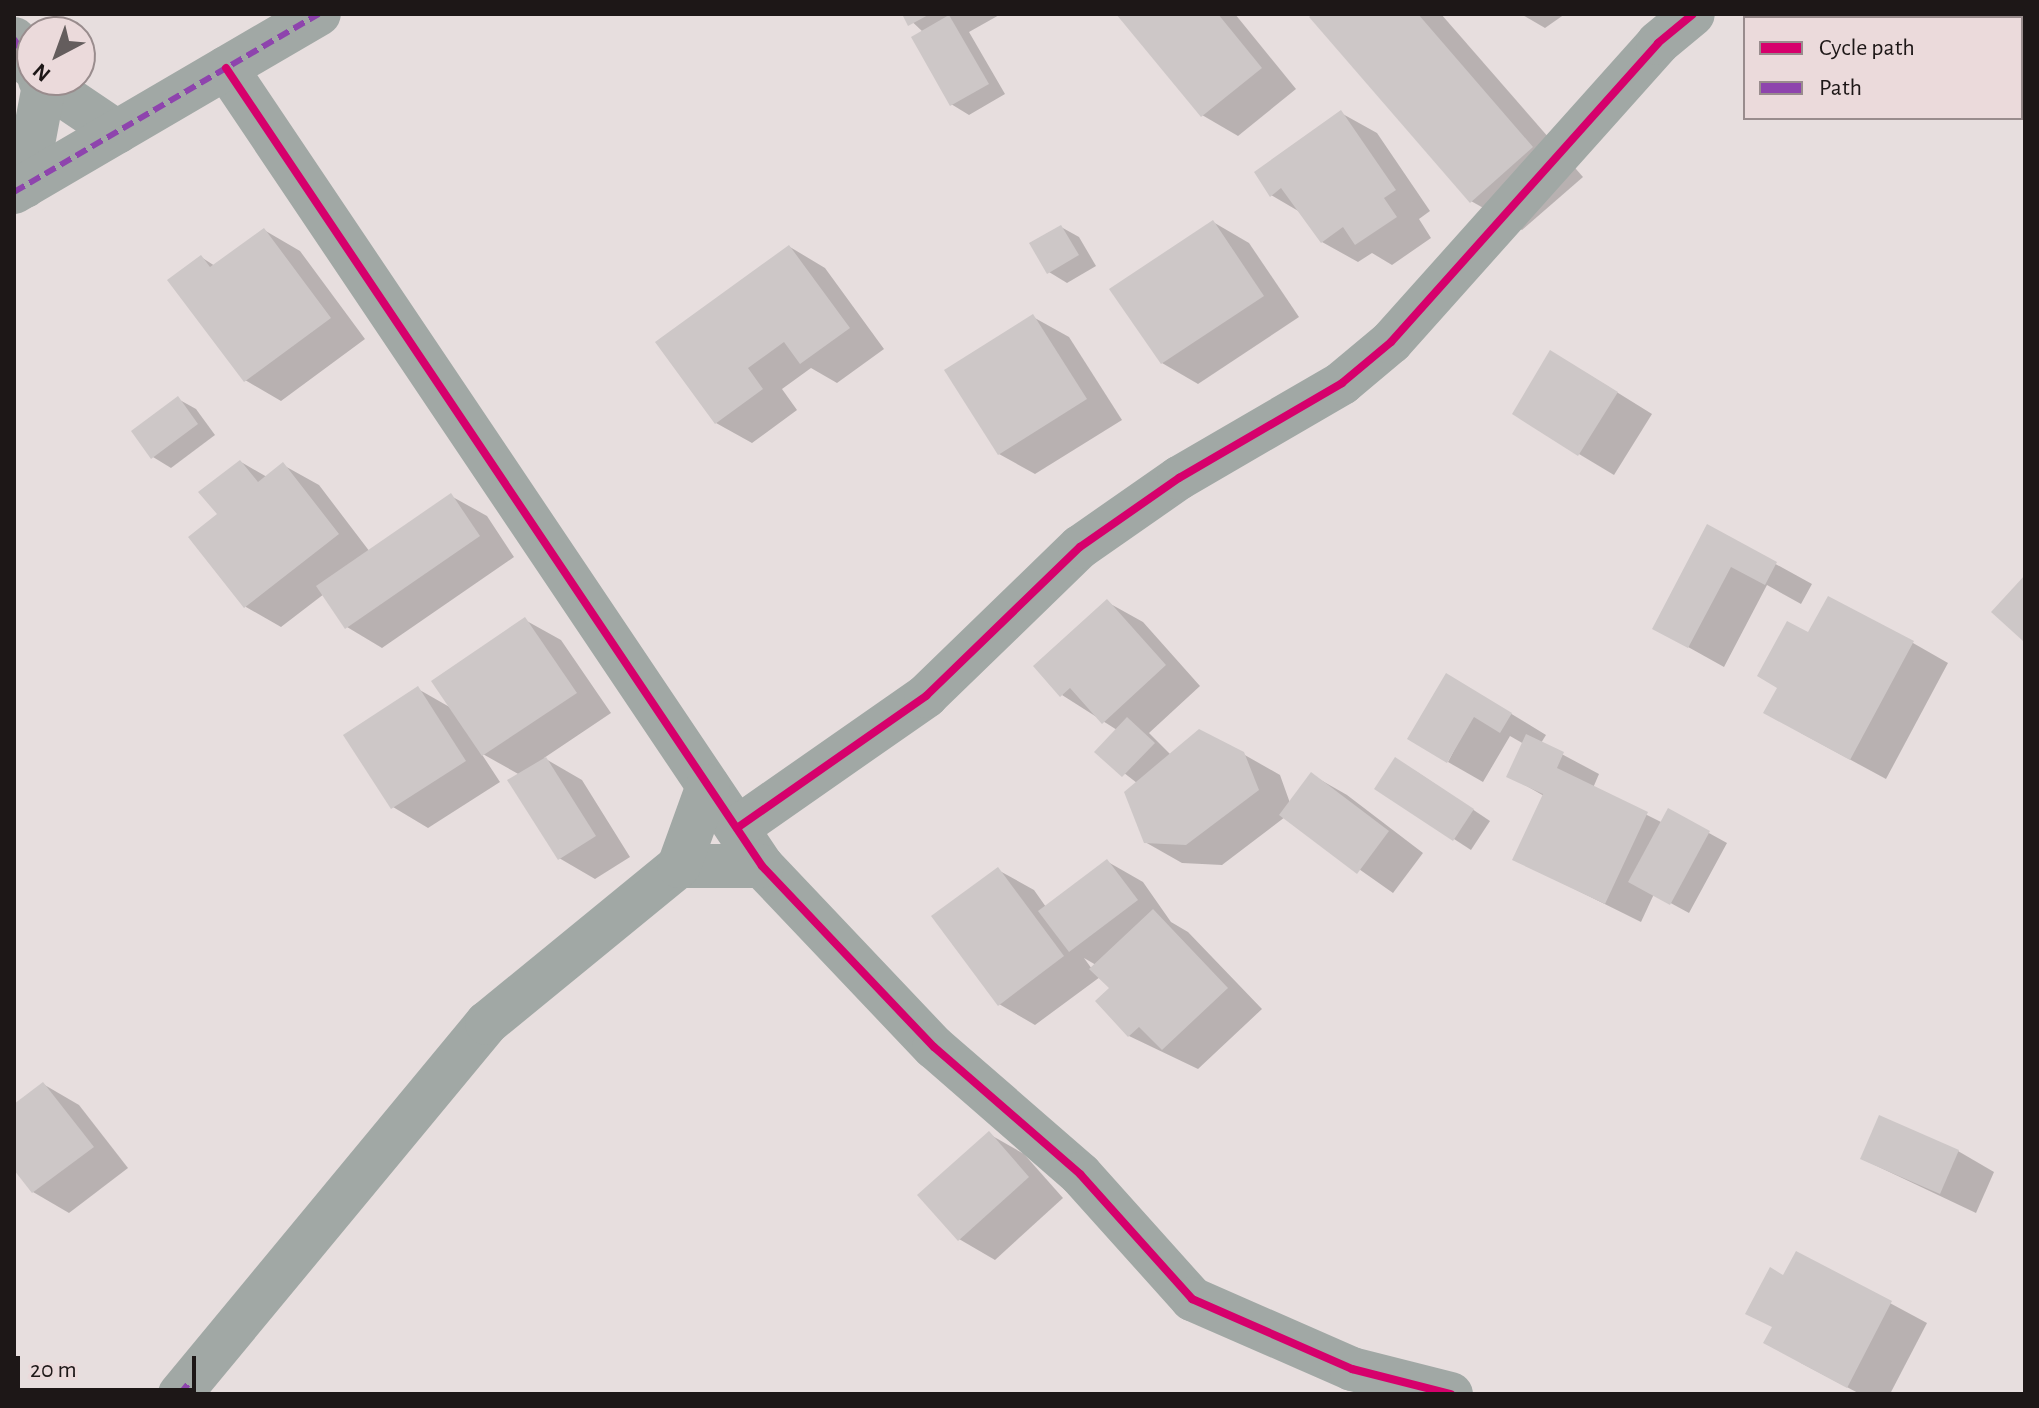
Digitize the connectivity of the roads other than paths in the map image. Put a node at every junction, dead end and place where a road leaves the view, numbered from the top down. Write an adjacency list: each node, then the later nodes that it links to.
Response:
1 (319, 14): 3 (street)
2 (1693, 14): 9 (street)
3 (226, 68): 6 (street); 8 (street)
4 (36, 96): 7 (street)
5 (66, 96): 6 (street)
6 (117, 132): 7 (street)
7 (20, 189)
8 (708, 786): 9 (street); 10 (street)
9 (737, 828): 11 (street)
10 (679, 866): 11 (street); 12 (street)
11 (762, 866): 13 (street)
12 (180, 1394)
13 (1451, 1394)

